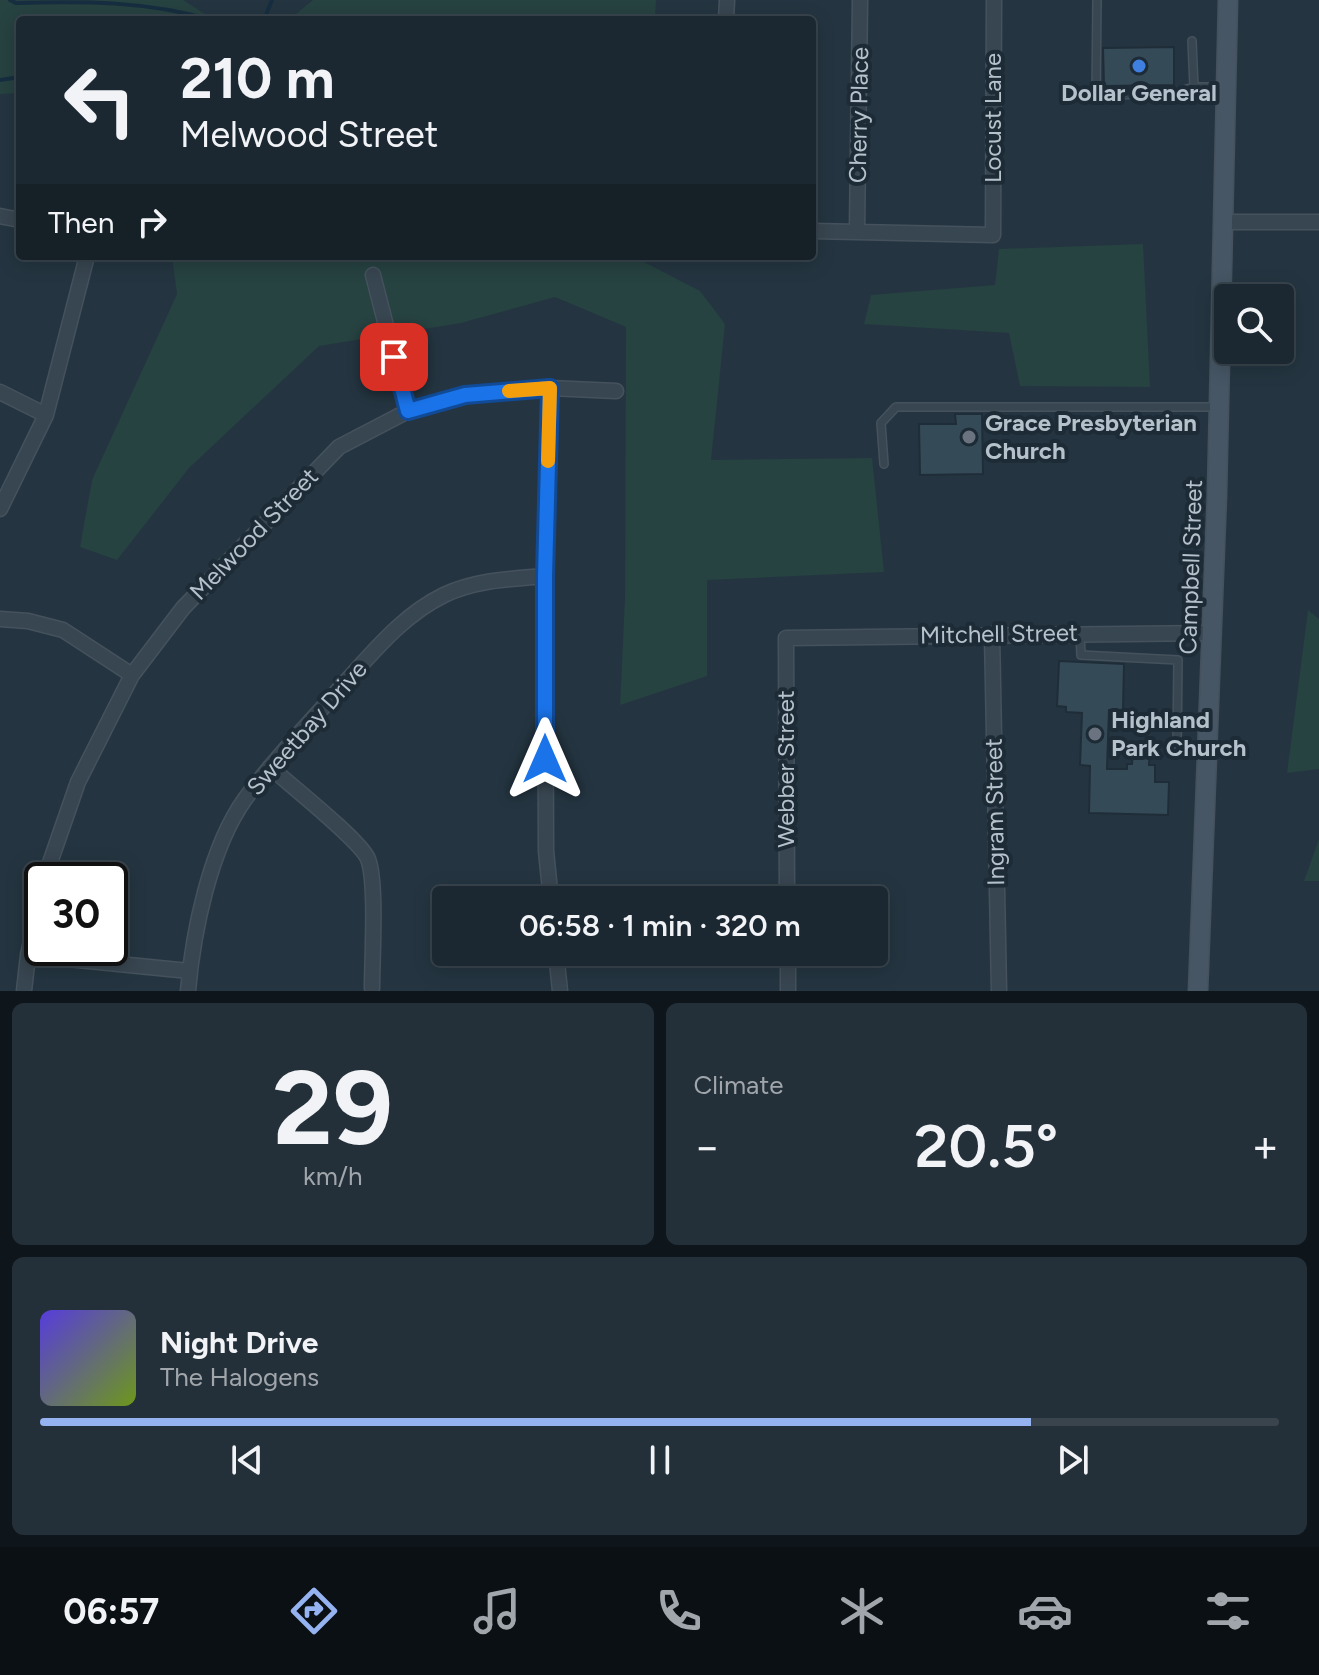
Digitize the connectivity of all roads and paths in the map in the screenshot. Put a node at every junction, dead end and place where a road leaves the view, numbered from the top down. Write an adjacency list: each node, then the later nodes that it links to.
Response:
1 (860, 0): 11 (street, Cherry Place)
2 (994, 0): 11 (street, Locust Lane)
3 (1097, 0): 6 (lane)
4 (1228, 0): 7 (main road, Campbell Street)
5 (1192, 41): 6 (lane)
6 (1194, 87): 7 (lane)
7 (1227, 87): 8 (main road, Campbell Street)
8 (1224, 222): 9 (street); 17 (main road, Campbell Street)
9 (1319, 222)
10 (816, 231): 11 (street)
11 (857, 231)
12 (86, 260): 19 (street)
13 (373, 275): 18 (street)
14 (550, 388): 15 (street, Melwood Street); 18 (street, Melwood Street); 22 (street)
15 (616, 391)
16 (0, 392): 19 (street)
17 (1220, 407): 20 (lane); 25 (main road, Campbell Street)
18 (408, 411): 28 (street, Melwood Street)
19 (46, 415): 21 (street)
20 (884, 464)
21 (0, 509)
22 (545, 576): 30 (street, Sweetbay Drive); 32 (street)
23 (0, 619): 28 (street)
24 (1080, 633): 25 (street, Mitchell Street); 26 (street, Mitchell Street); 29 (lane)
25 (1212, 633): 29 (main road, Campbell Street)
26 (992, 634): 27 (street, Mitchell Street); 44 (street, Ingram Street)
27 (786, 638): 33 (street, Webber Street)
28 (132, 675): 31 (street, Melwood Street)
29 (1208, 750): 45 (main road, Campbell Street)
30 (270, 767): 38 (street, Sweetbay Drive); 39 (street)
31 (50, 862)
32 (550, 886)
33 (787, 886)
34 (128, 965): 38 (street)
35 (27, 966): 40 (street)
36 (557, 966): 42 (street)
37 (788, 966): 43 (street)
38 (189, 971): 41 (street, Sweetbay Drive)
39 (372, 988)
40 (24, 991)
41 (188, 991)
42 (560, 991)
43 (788, 991)
44 (999, 991)
45 (1198, 991)

